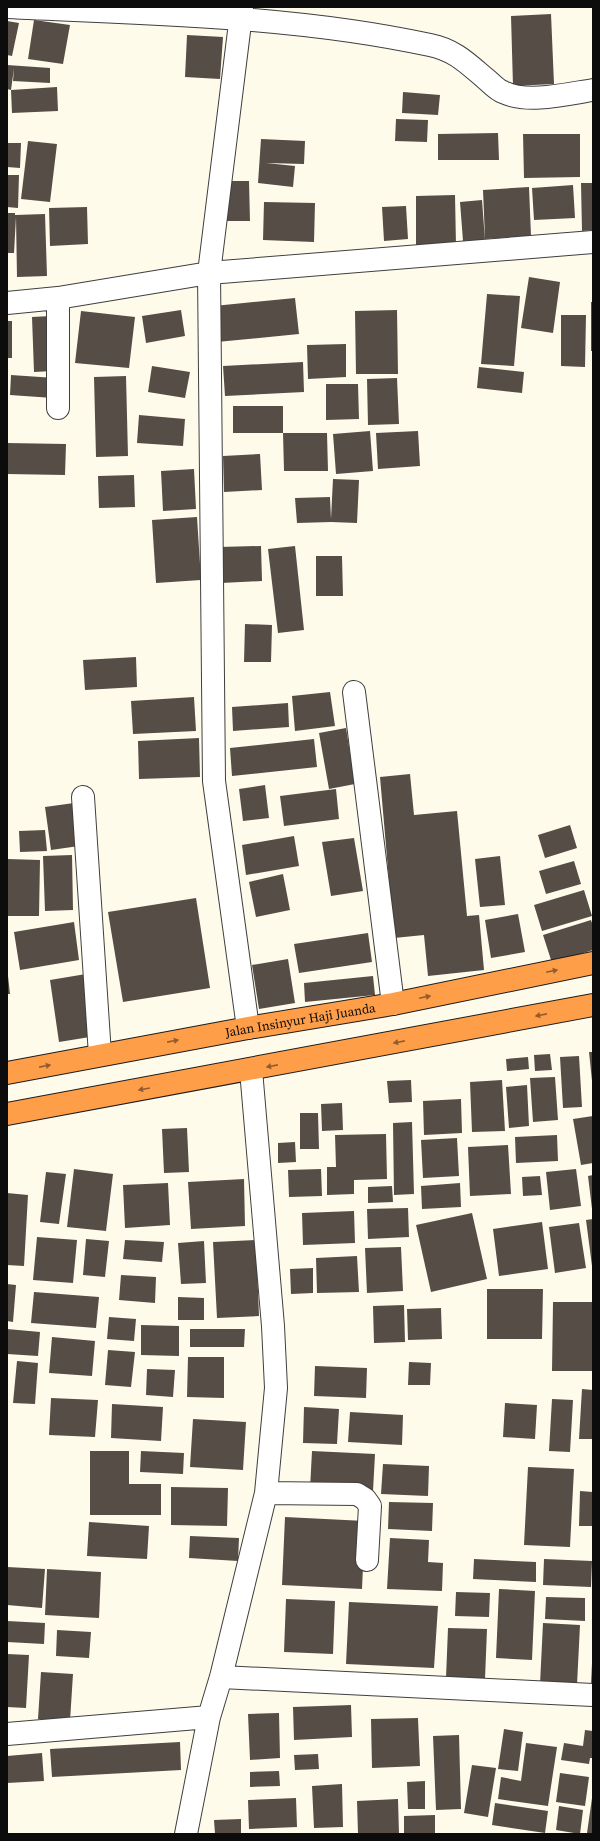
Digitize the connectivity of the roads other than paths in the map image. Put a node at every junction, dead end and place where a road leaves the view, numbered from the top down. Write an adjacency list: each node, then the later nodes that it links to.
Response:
1 (7, 7): 2 (street)
2 (241, 13): 3 (street); 5 (street)
3 (593, 90)
4 (593, 242): 5 (street)
5 (208, 273): 6 (street); 14 (street)
6 (58, 298): 7 (street); 8 (street)
7 (7, 303)
8 (58, 408)
9 (354, 692): 12 (street)
10 (83, 797): 15 (street)
11 (593, 962): 12 (highway, Jalan Insinyur Haji Juanda, one-way to 11)
12 (392, 1004): 14 (highway, Jalan Insinyur Haji Juanda)
13 (593, 1005): 16 (highway, one-way to 16)
14 (248, 1028): 15 (highway, Jalan Insinyur Haji Juanda, one-way to 14)
15 (100, 1055): 17 (highway, Jalan Insinyur Haji Juanda, one-way to 15)
16 (251, 1070): 18 (highway, one-way to 18); 19 (street)
17 (7, 1073)
18 (7, 1114)
19 (266, 1492): 20 (street); 21 (street)
20 (367, 1560)
21 (221, 1677): 22 (street); 23 (street)
22 (593, 1695)
23 (209, 1717): 24 (street); 25 (street)
24 (7, 1734)
25 (186, 1834)

